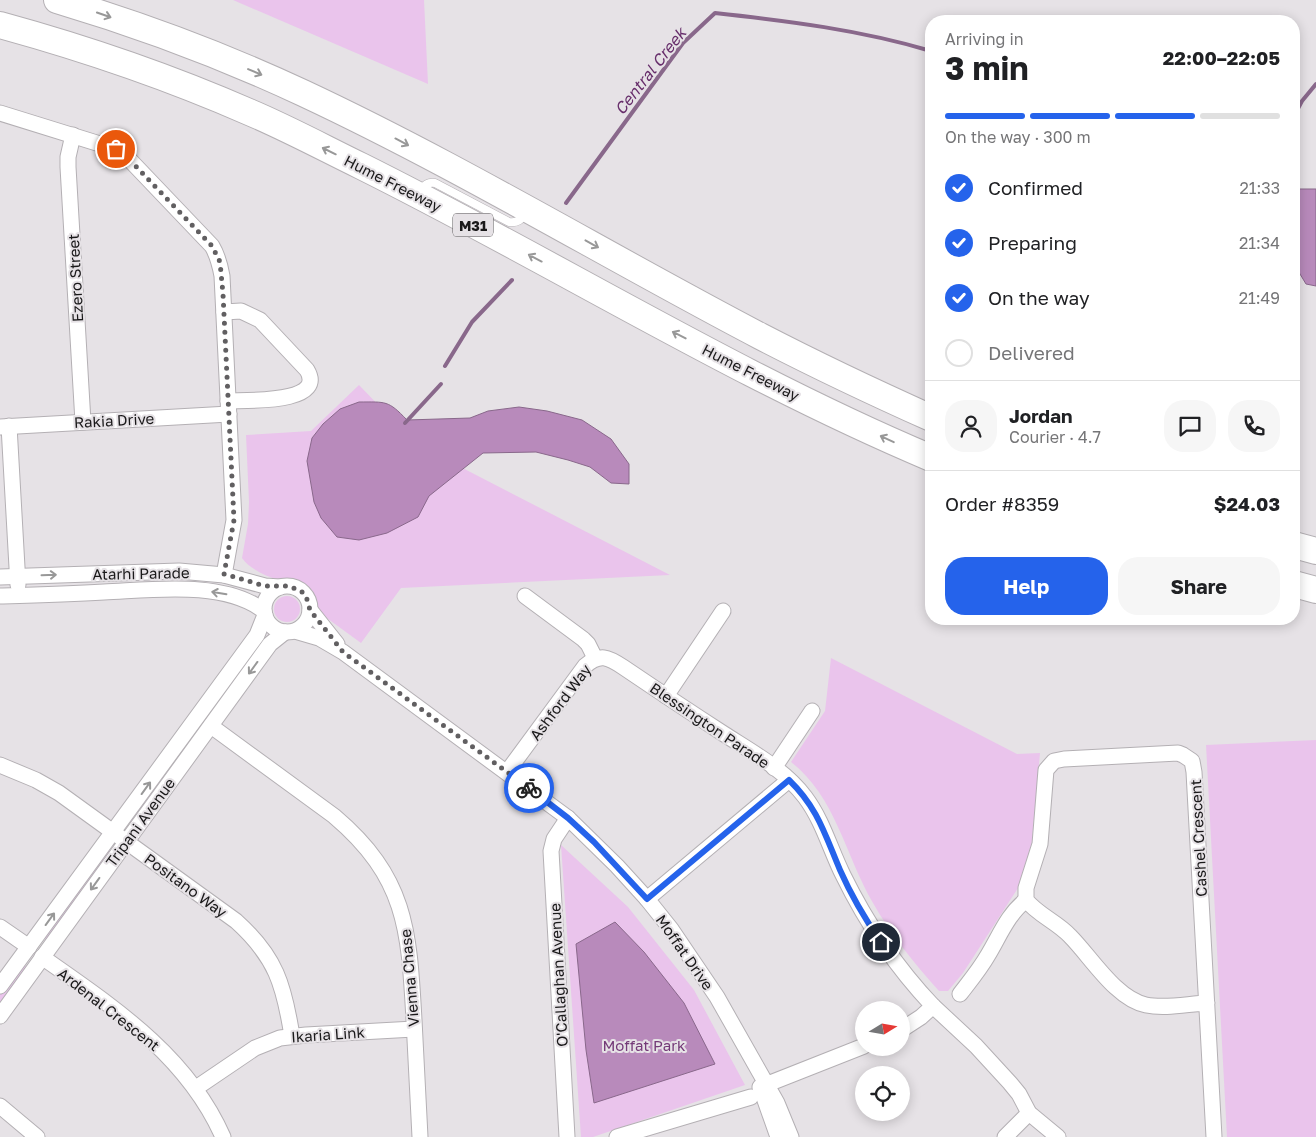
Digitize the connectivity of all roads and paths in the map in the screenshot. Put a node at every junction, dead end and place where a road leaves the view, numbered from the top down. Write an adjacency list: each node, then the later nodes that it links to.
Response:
1 (57, 0): 6 (highway, M31, one-way to 6)
2 (0, 25): 5 (highway, Hume Freeway / M31, one-way to 2)
3 (0, 113): 4 (street)
4 (73, 135): 7 (street); 10 (street, Ezero Street)
5 (418, 195): 6 (lane); 12 (highway, Hume Freeway / M31, one-way to 5)
6 (528, 209): 9 (highway, M31, one-way to 9)
7 (224, 312): 8 (street); 8 (street, Rakia Drive)
8 (229, 408): 10 (street, Rakia Drive); 15 (street)
9 (925, 415)
10 (83, 422): 11 (street, Rakia Drive)
11 (5, 427): 16 (street)
12 (925, 455)
13 (1300, 547): 14 (highway)
14 (1316, 551)
15 (224, 574): 16 (street, Atarhi Parade, one-way to 15); 19 (street, Atarhi Parade)
16 (18, 576): 17 (street, Atarhi Parade); 21 (street)
17 (0, 577)
18 (1300, 586): 20 (highway)
19 (280, 587): 24 (street); 26 (street)
20 (1316, 590)
21 (18, 595): 22 (street, Atarhi Parade); 26 (street, Atarhi Parade, one-way to 21)
22 (0, 596)
23 (525, 596): 29 (street)
24 (310, 610): 27 (street); 28 (street, Moffat Drive)
25 (723, 611): 30 (street)
26 (264, 613): 27 (street); 38 (street, Tripani Avenue, one-way to 26)
27 (290, 631): 28 (street, Moffat Drive); 32 (street, Tripani Avenue, one-way to 32)
28 (343, 652): 35 (street, Moffat Drive)
29 (595, 658): 30 (street, Blessington Parade); 35 (street, Ashford Way)
30 (666, 696): 34 (street, Blessington Parade)
31 (812, 712): 34 (street)
32 (211, 726): 39 (street, Tripani Avenue); 51 (street, Vienna Chase)
33 (0, 765): 38 (street, Positano Way)
34 (774, 768): 36 (street, Blessington Parade)
35 (507, 772): 37 (street, Moffat Drive)
36 (789, 780): 40 (street); 48 (street, Blessington Parade)
37 (568, 818): 40 (street, Moffat Drive); 61 (street, O'Callaghan Avenue)
38 (114, 832): 39 (street, Positano Way); 43 (street, Tripani Avenue, one-way to 38)
39 (126, 841): 44 (street, Tripani Avenue, one-way to 44); 52 (street, Positano Way)
40 (647, 899): 55 (street, Moffat Drive)
41 (1026, 900): 46 (street); 47 (street); 47 (street, Cashel Crescent)
42 (0, 926): 43 (street)
43 (29, 947): 45 (street, Tripani Avenue)
44 (42, 957): 49 (street, Tripani Avenue); 54 (street, Ardenal Crescent)
45 (0, 986)
46 (960, 994)
47 (1207, 1003): 67 (street, Cashel Crescent)
48 (933, 1006): 50 (street); 57 (street, Blessington Parade)
49 (0, 1016)
50 (910, 1024)
51 (414, 1029): 52 (street, Ikaria Link); 60 (street, Vienna Chase)
52 (292, 1036): 54 (street, Ikaria Link)
53 (855, 1050): 55 (street)
54 (196, 1088): 59 (street, Ardenal Crescent)
55 (759, 1090): 62 (street); 63 (street, Moffat Drive); 64 (street, Moffat Drive)
56 (2, 1111): 58 (street)
57 (1029, 1113): 65 (street); 66 (street, Blessington Parade)
58 (37, 1137)
59 (223, 1137)
60 (420, 1137)
61 (567, 1137)
62 (617, 1137)
63 (778, 1137)
64 (791, 1137)
65 (1005, 1137)
66 (1058, 1137)
67 (1214, 1137)

